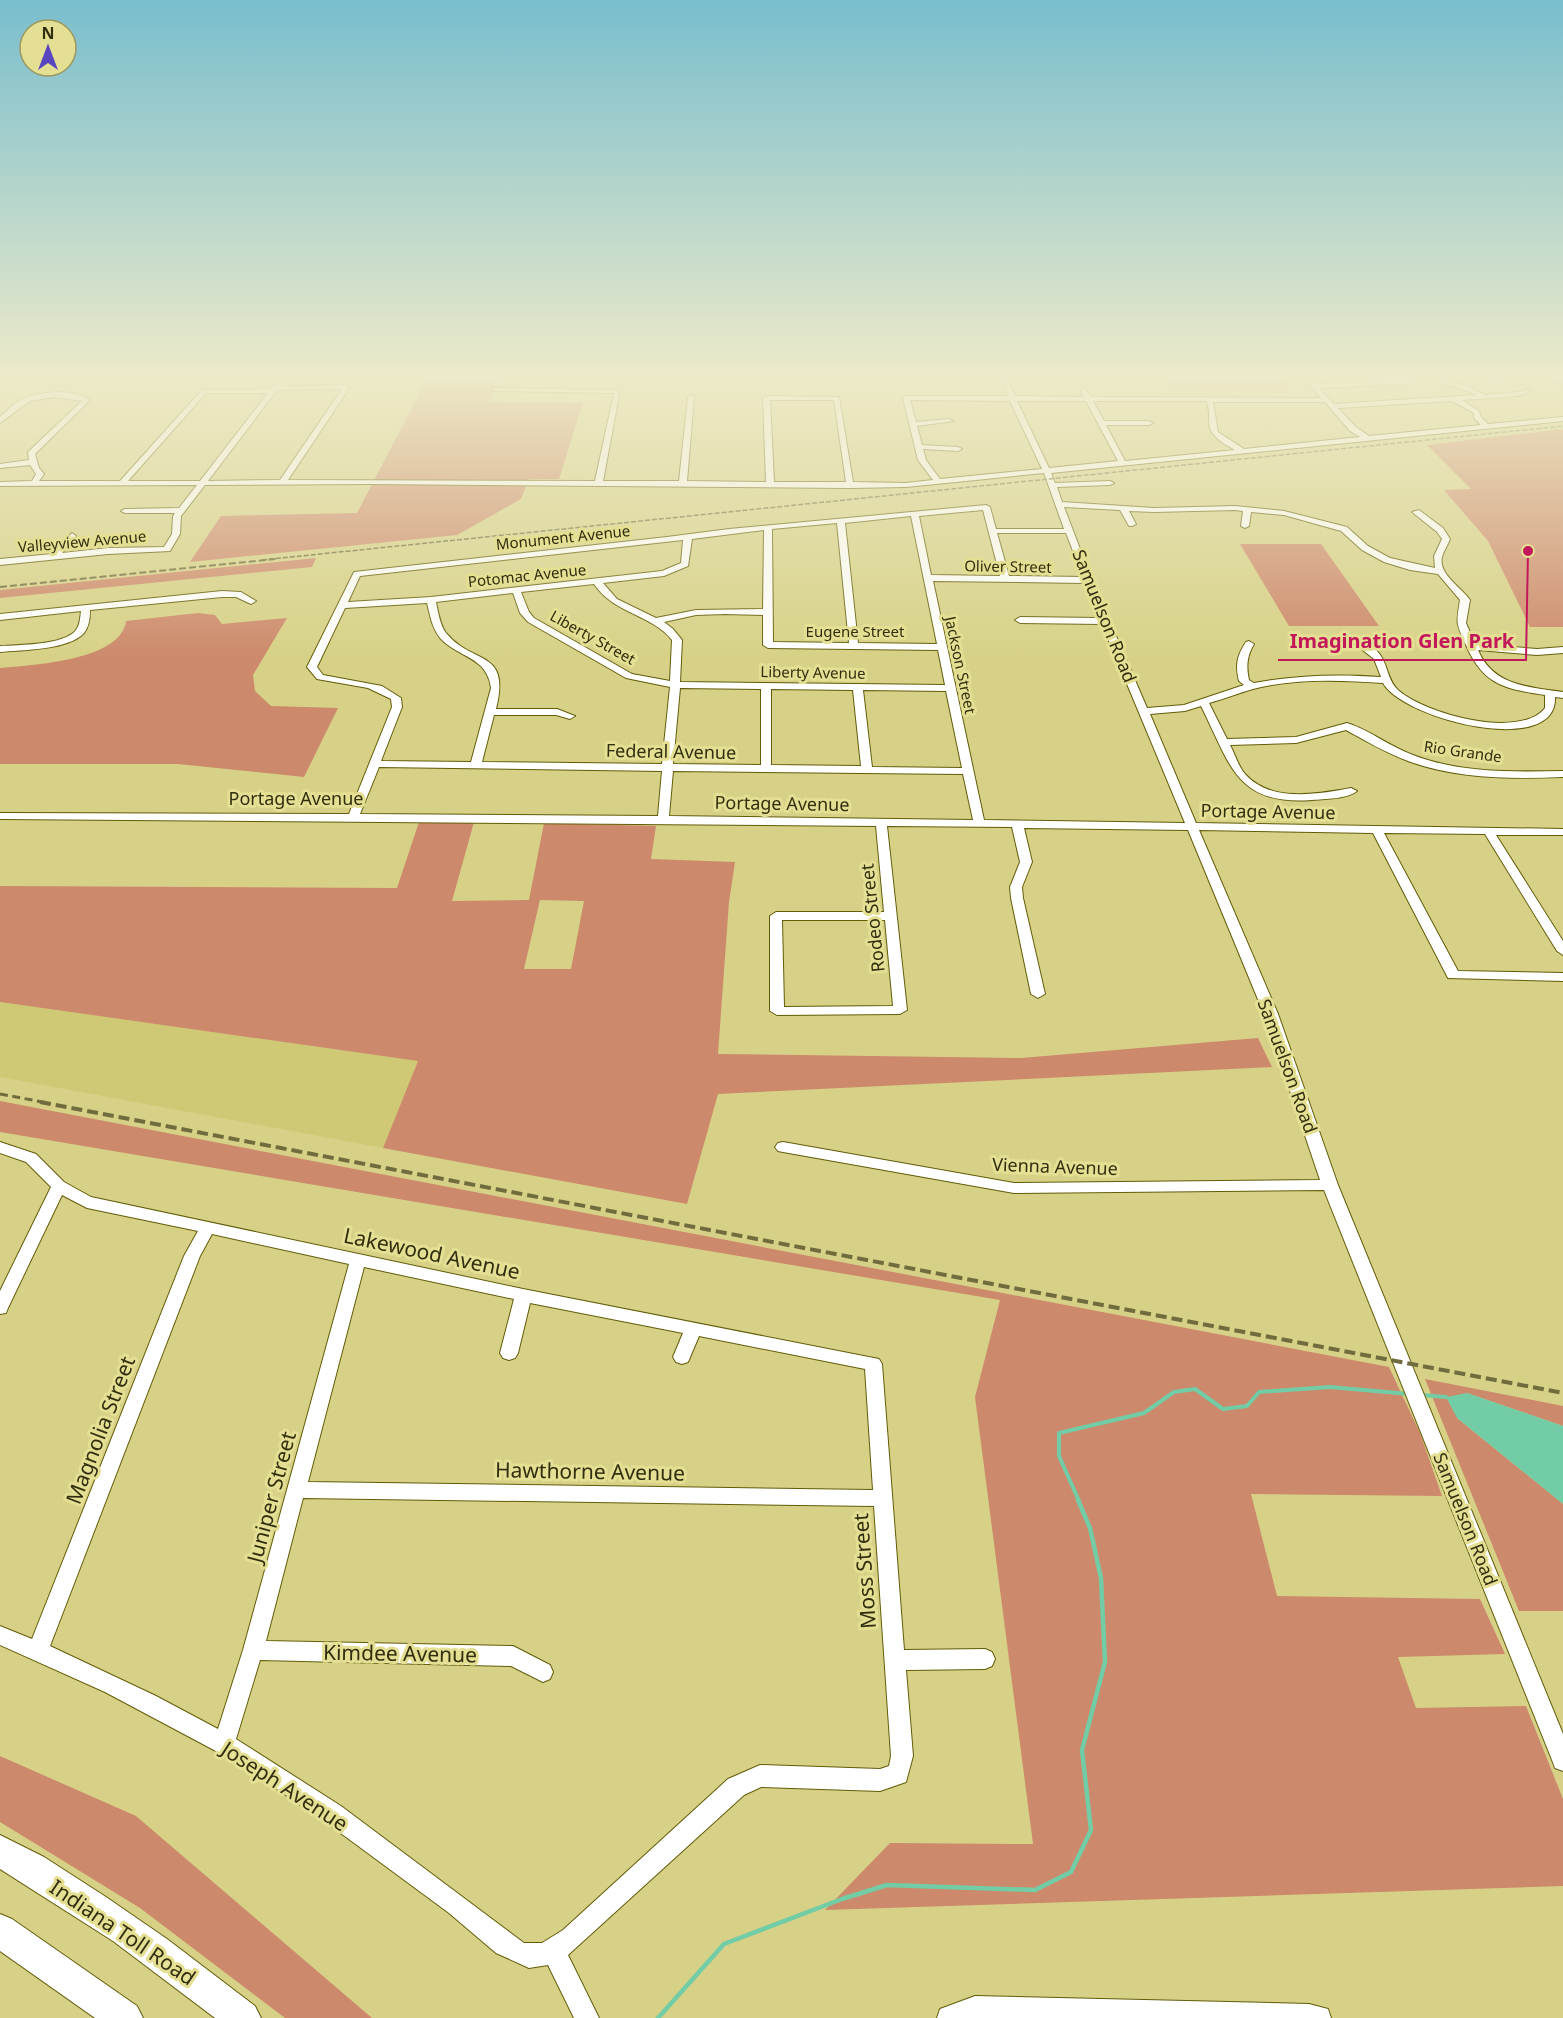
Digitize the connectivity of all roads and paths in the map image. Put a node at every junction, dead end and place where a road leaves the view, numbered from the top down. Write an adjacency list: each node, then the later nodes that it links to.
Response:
1 (34, 471): 18 (street)
2 (133, 471): 14 (street)
3 (211, 471): 15 (street)
4 (290, 471): 12 (street)
5 (600, 471): 19 (street)
6 (684, 471): 20 (street)
7 (769, 471): 21 (street)
8 (848, 471): 23 (street)
9 (929, 471): 13 (street)
10 (1055, 471): 11 (street)
11 (1047, 472): 13 (street); 22 (street, Samuelson Road)
12 (283, 482): 15 (street); 19 (street)
13 (938, 482): 23 (street)
14 (122, 483): 15 (street); 18 (street)
15 (202, 483): 27 (street)
16 (1110, 483): 22 (street)
17 (0, 484): 18 (street)
18 (31, 484)
19 (597, 484): 20 (street)
20 (683, 484): 21 (street)
21 (770, 485): 23 (street)
22 (1052, 485): 24 (street, Samuelson Road)
23 (850, 486)
24 (1059, 504): 25 (street); 36 (street, Samuelson Road)
25 (1122, 508): 26 (street); 32 (street)
26 (1247, 509): 33 (street); 41 (street)
27 (180, 510): 28 (street); 39 (street, Valleyview Avenue)
28 (125, 511)
29 (1416, 512): 41 (street)
30 (914, 513): 31 (street, Monument Avenue); 35 (street, Monument Avenue); 42 (street, Jackson Street)
31 (841, 520): 34 (street, Monument Avenue); 58 (street)
32 (1132, 524)
33 (1245, 526)
34 (768, 528): 38 (street, Monument Avenue); 51 (street)
35 (992, 531): 36 (street); 43 (street)
36 (1070, 531): 44 (street, Samuelson Road)
37 (72, 537): 39 (street)
38 (688, 537): 45 (street, Potomac Avenue); 49 (street, Monument Avenue)
39 (55, 556): 40 (street, Valleyview Avenue)
40 (0, 562)
41 (1441, 572): 60 (street)
42 (927, 578): 43 (street, Oliver Street); 59 (street, Jackson Street)
43 (1005, 579): 44 (street, Oliver Street)
44 (1088, 580): 54 (street, Samuelson Road)
45 (597, 581): 46 (street, Potomac Avenue); 55 (street)
46 (516, 590): 47 (street, Potomac Avenue); 64 (street, Liberty Street)
47 (431, 600): 49 (street, Potomac Avenue); 73 (street)
48 (251, 601): 50 (street)
49 (342, 605): 76 (street)
50 (86, 608): 52 (street); 61 (street)
51 (768, 612): 55 (street); 58 (street, Eugene Street)
52 (0, 617)
53 (1020, 620): 54 (street)
54 (1106, 621): 72 (street, Samuelson Road)
55 (654, 622): 64 (street)
56 (1249, 644): 65 (street)
57 (1360, 644): 63 (street)
58 (854, 646): 59 (street, Eugene Street)
59 (941, 646): 68 (street, Jackson Street)
60 (1472, 646): 62 (street); 69 (street)
61 (0, 649)
62 (1563, 651)
63 (1385, 680): 65 (street); 69 (street)
64 (675, 685): 66 (street, Liberty Avenue); 78 (street)
65 (1251, 686): 71 (street)
66 (766, 687): 67 (street, Liberty Avenue); 79 (street)
67 (858, 688): 68 (street, Liberty Avenue); 80 (street)
68 (951, 688): 81 (street, Jackson Street)
69 (1550, 695): 70 (street)
70 (1563, 696)
71 (1203, 701): 72 (street); 75 (street)
72 (1143, 708): 90 (street, Samuelson Road)
73 (490, 712): 74 (street); 77 (street)
74 (570, 716)
75 (1224, 742): 82 (street, Rio Grande); 83 (street)
76 (374, 764): 77 (street, Federal Avenue); 85 (street)
77 (476, 765): 78 (street, Federal Avenue)
78 (667, 767): 79 (street, Federal Avenue); 86 (street)
79 (766, 768): 80 (street, Federal Avenue)
80 (867, 770): 81 (street, Federal Avenue)
81 (968, 771): 88 (street, Jackson Street)
82 (1563, 774)
83 (1351, 791)
84 (0, 816): 85 (street, Portage Avenue)
85 (354, 816): 86 (street, Portage Avenue)
86 (663, 819): 87 (street, Portage Avenue)
87 (881, 822): 88 (street, Portage Avenue); 94 (street, Rodeo Street)
88 (979, 823): 89 (street, Portage Avenue)
89 (1017, 824): 90 (street, Portage Avenue); 97 (street)
90 (1193, 828): 91 (street, Portage Avenue); 100 (street, Samuelson Road)
91 (1377, 831): 92 (street, Portage Avenue); 96 (street)
92 (1489, 831): 93 (street, Portage Avenue); 95 (street)
93 (1563, 832)
94 (890, 916): 94 (street, Rodeo Street)
95 (1563, 951)
96 (1563, 977)
97 (1038, 994)
98 (0, 1147): 101 (street, Lakewood Avenue)
99 (783, 1148): 100 (street, Vienna Avenue)
100 (1330, 1185): 119 (street, Samuelson Road)
101 (59, 1186): 102 (street, Lakewood Avenue); 105 (street)
102 (207, 1228): 103 (street, Lakewood Avenue); 113 (street, Magnolia Street)
103 (358, 1260): 104 (street, Lakewood Avenue); 110 (street, Juniper Street)
104 (523, 1294): 106 (street, Lakewood Avenue); 107 (street)
105 (0, 1308)
106 (693, 1329): 108 (street); 109 (street, Lakewood Avenue)
107 (509, 1353)
108 (682, 1357)
109 (873, 1364): 111 (street, Moss Street)
110 (296, 1490): 111 (street, Hawthorne Avenue); 114 (street, Juniper Street)
111 (883, 1498): 116 (street, Moss Street)
112 (0, 1635): 113 (street, Joseph Avenue)
113 (38, 1650): 118 (street, Joseph Avenue)
114 (252, 1650): 117 (street, Kimdee Avenue); 118 (street, Juniper Street)
115 (985, 1659): 116 (street)
116 (895, 1660): 122 (street, Moss Street)
117 (543, 1672)
118 (224, 1745): 122 (street, Joseph Avenue)
119 (1563, 1760)
120 (0, 1851): 125 (highway, Indiana Toll Road)
121 (0, 1931): 124 (highway)
122 (554, 1952): 126 (street)
123 (1035, 2013): 127 (street); 128 (street)
124 (125, 2018)
125 (243, 2018)
126 (587, 2018)
127 (949, 2018)
128 (1318, 2018)

